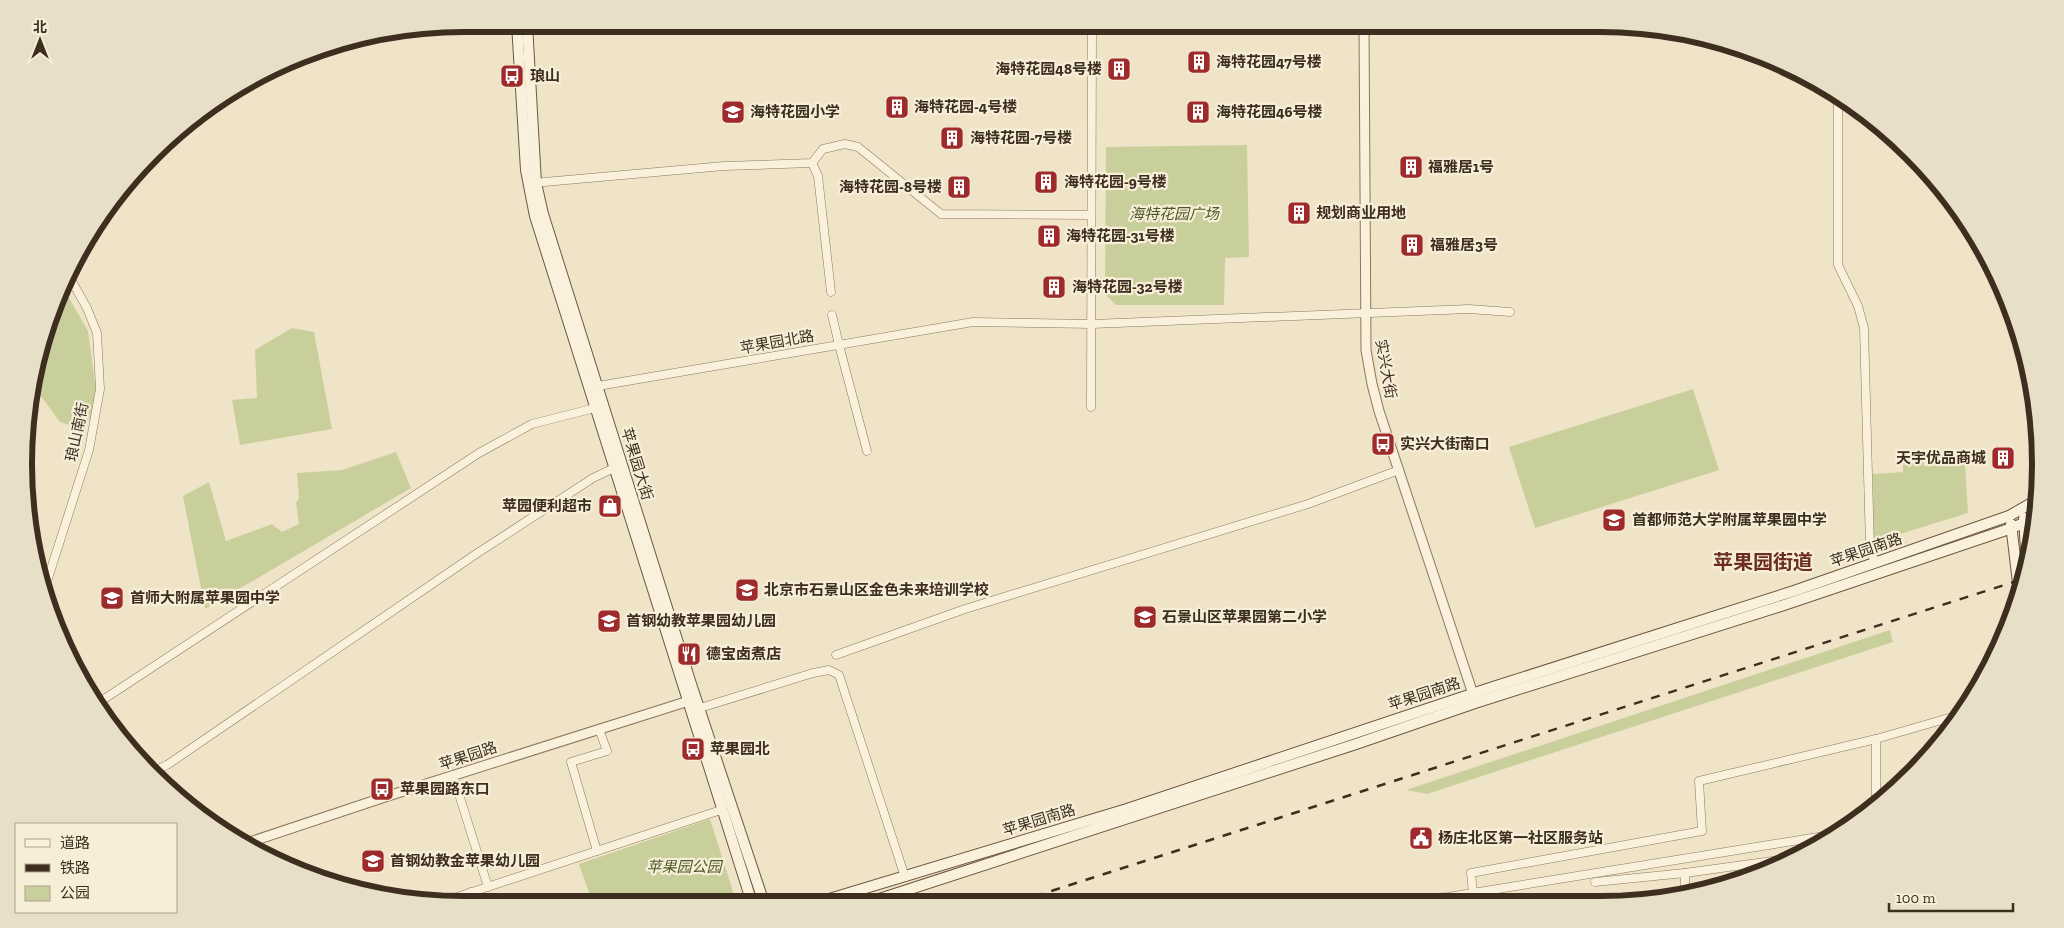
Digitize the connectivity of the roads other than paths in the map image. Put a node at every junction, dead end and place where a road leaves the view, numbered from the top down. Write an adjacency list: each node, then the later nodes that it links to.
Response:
1 (518, 32): 7 (main road, 苹果园大街)
2 (527, 32): 7 (main road, 苹果园大街)
3 (1092, 32): 8 (street)
4 (1364, 32): 12 (street, 实兴大街)
5 (1838, 104): 29 (street)
6 (812, 162): 7 (street); 8 (street); 10 (street)
7 (532, 183): 16 (main road, 苹果园大街); 17 (main road, 苹果园大街)
8 (1091, 215): 14 (street)
9 (73, 283): 31 (street, 琅山南街)
10 (831, 292)
11 (1510, 312): 12 (street, 苹果园北路)
12 (1366, 314): 14 (street, 苹果园北路); 21 (street, 实兴大街)
13 (832, 315): 15 (street)
14 (1092, 324): 15 (street, 苹果园北路); 18 (street)
15 (838, 345): 16 (street, 苹果园北路); 19 (street)
16 (598, 386): 17 (main road, 苹果园大街)
17 (599, 407): 20 (main road, 苹果园大街); 34 (street)
18 (1091, 407)
19 (867, 451)
20 (618, 466): 35 (main road, 苹果园大街); 39 (street)
21 (1399, 470): 32 (street); 33 (street, 实兴大街)
22 (2030, 505): 23 (main road, 苹果园南路)
23 (2022, 510): 24 (main road, 苹果园南路); 26 (main road)
24 (2009, 516): 27 (main road); 29 (main road, 苹果园南路)
25 (2028, 522): 26 (main road, 苹果园南路)
26 (2025, 523): 27 (main road, 苹果园南路); 28 (main road)
27 (2012, 528): 30 (main road); 33 (main road, 苹果园南路)
28 (2026, 534)
29 (1875, 563): 33 (main road, 苹果园南路)
30 (2017, 575)
31 (48, 579)
32 (836, 655)
33 (1474, 698): 48 (main road, 苹果园南路); 59 (main road, 苹果园南路)
34 (103, 700)
35 (694, 703): 37 (street, 苹果园路); 42 (main road, 苹果园大街); 48 (street); 57 (main road, 苹果园大街)
36 (1949, 718): 38 (street)
37 (599, 729): 40 (street, 苹果园路); 45 (street)
38 (1876, 739): 41 (street); 53 (street)
39 (159, 769)
40 (453, 775): 44 (street, 苹果园路); 50 (street)
41 (1876, 795)
42 (721, 810): 45 (street); 56 (main road, 苹果园大街)
43 (1818, 837): 53 (street)
44 (253, 841)
45 (597, 851): 50 (street)
46 (1768, 862): 47 (street)
47 (1685, 873): 49 (street); 51 (street)
48 (905, 877): 58 (main road, 苹果园南路)
49 (1595, 882)
50 (488, 887): 52 (street)
51 (1685, 887)
52 (471, 892): 54 (street); 55 (street)
53 (1473, 893): 60 (street)
54 (460, 896)
55 (472, 896)
56 (750, 896)
57 (762, 896)
58 (840, 896)
59 (889, 896)
60 (1460, 896)

